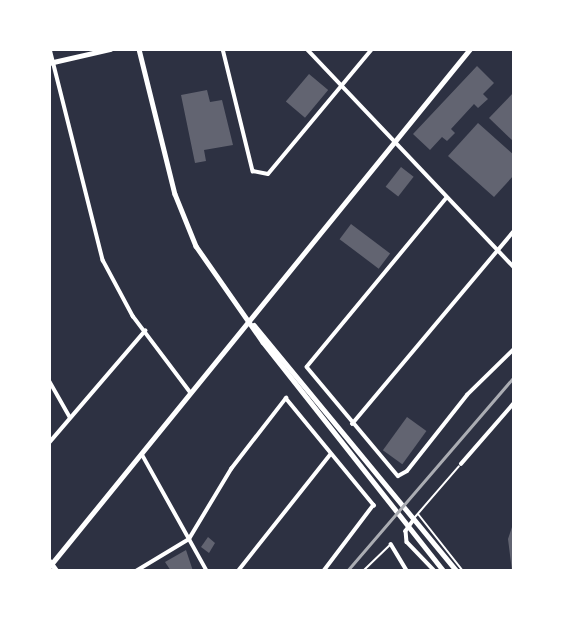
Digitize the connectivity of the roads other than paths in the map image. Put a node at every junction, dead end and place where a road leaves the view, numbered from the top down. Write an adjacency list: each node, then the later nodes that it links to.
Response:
1 (50, 49): 8 (street)
2 (110, 49): 8 (street)
3 (139, 49): 15 (street)
4 (223, 49): 9 (street)
5 (307, 49): 9 (street)
6 (372, 49): 9 (street)
7 (470, 49): 10 (street)
8 (51, 63): 16 (street)
9 (343, 85): 10 (street)
10 (393, 143): 11 (street); 15 (street)
11 (447, 198): 13 (street); 22 (street)
12 (514, 231): 13 (street)
13 (497, 248): 14 (street); 22 (street)
14 (514, 267)
15 (249, 320): 19 (street); 27 (street); 28 (street)
16 (145, 331): 19 (street); 21 (street)
17 (514, 349): 22 (street)
18 (49, 380): 21 (street)
19 (191, 393): 24 (street)
20 (514, 403): 26 (street)
21 (70, 417): 23 (street)
22 (352, 424)
23 (49, 443)
24 (142, 454): 29 (street); 31 (street)
25 (330, 454): 29 (street); 35 (street); 36 (street)
26 (461, 464): 27 (lane)
27 (416, 516): 28 (street); 41 (street); 42 (lane)
28 (408, 528): 39 (street); 40 (street)
29 (189, 538): 33 (street); 34 (street)
30 (391, 544): 37 (lane); 38 (street)
31 (50, 564): 32 (street)
32 (57, 571)
33 (136, 571)
34 (207, 571)
35 (238, 571)
36 (324, 571)
37 (363, 571)
38 (407, 571)
39 (435, 571)
40 (444, 571)
41 (457, 571)
42 (463, 571)

